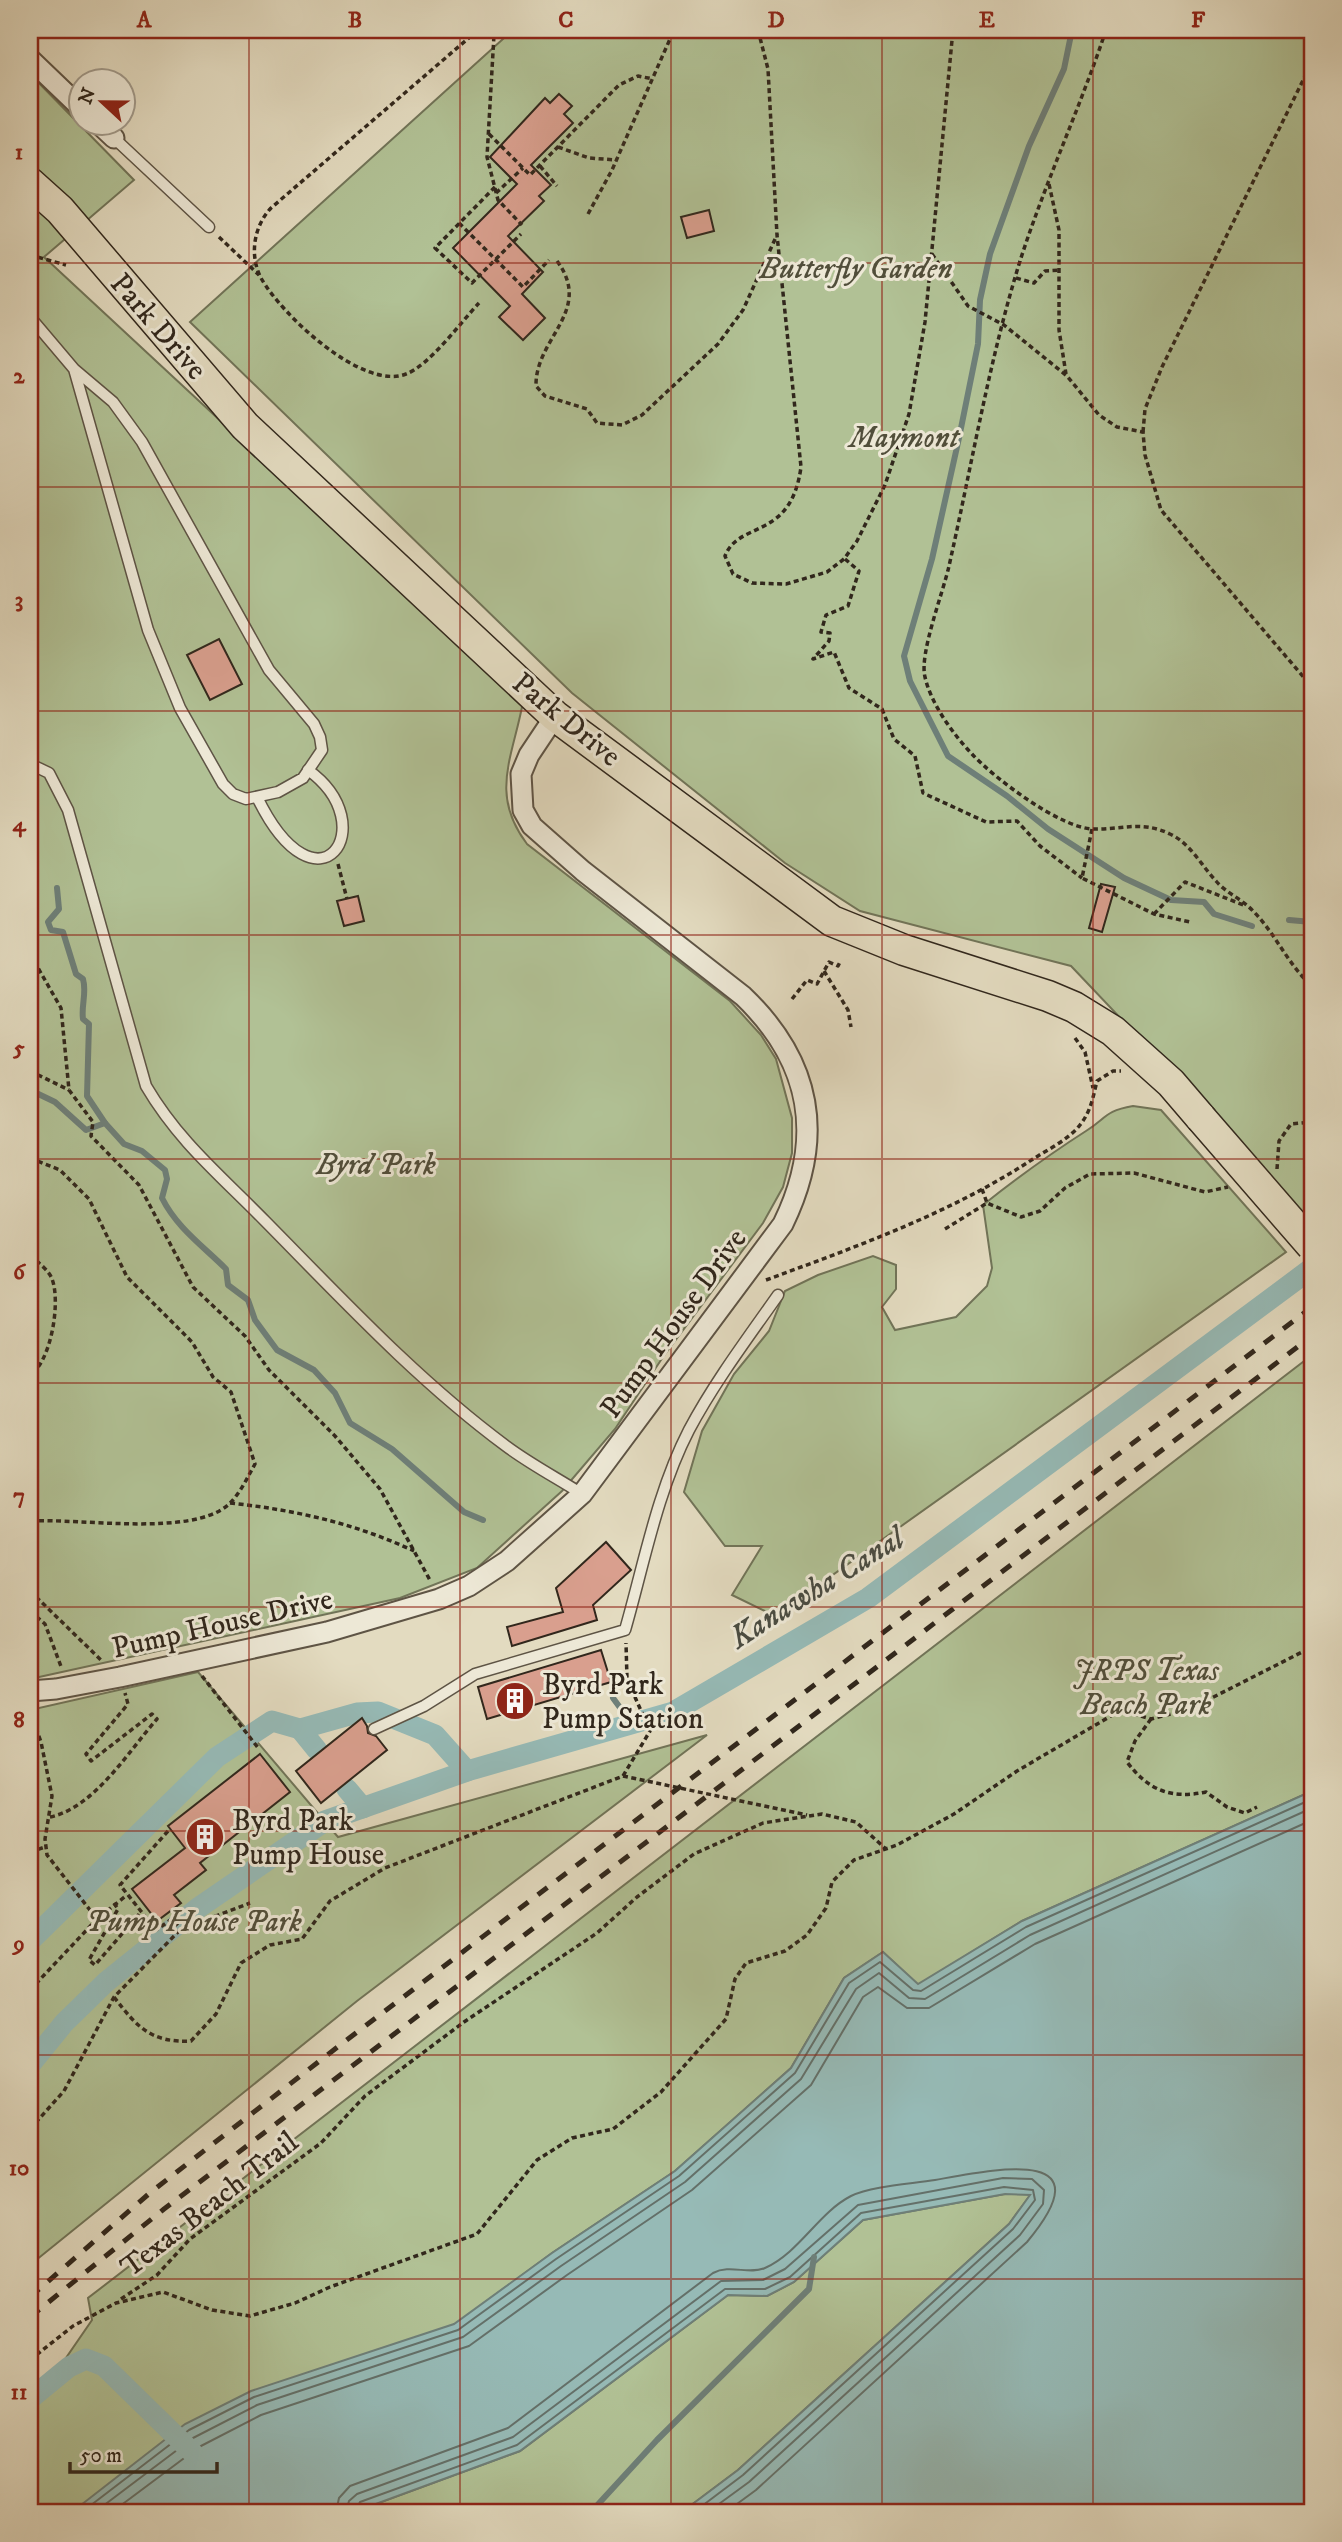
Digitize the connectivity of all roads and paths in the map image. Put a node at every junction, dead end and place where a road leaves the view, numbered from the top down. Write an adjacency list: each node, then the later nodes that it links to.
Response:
1 (478, 30): 35 (path)
2 (489, 30): 11 (path)
3 (674, 30): 9 (path)
4 (758, 30): 27 (path)
5 (953, 30): 28 (path)
6 (1106, 30): 18 (path)
7 (30, 59): 10 (street)
8 (1312, 62): 42 (path)
9 (653, 79): 13 (path); 14 (path)
10 (66, 94)
11 (489, 134): 16 (path); 20 (path)
12 (114, 138): 25 (lane)
13 (558, 147): 14 (path); 15 (path)
14 (616, 160): 22 (path)
15 (540, 166): 16 (path); 19 (path)
16 (523, 168): 21 (path)
17 (30, 183): 45 (main road, Park Drive)
18 (1049, 183): 34 (path); 36 (path)
19 (557, 186)
20 (495, 187): 21 (path); 23 (path)
21 (496, 193): 24 (path)
22 (588, 214)
23 (459, 223): 30 (path); 30 (path)
24 (522, 225)
25 (209, 227): 35 (path)
26 (522, 234): 30 (path)
27 (777, 235): 32 (path); 43 (path)
28 (932, 254): 39 (path); 43 (path)
29 (30, 255): 33 (path)
30 (496, 260): 31 (path)
31 (549, 260)
32 (557, 261)
33 (66, 265)
34 (1060, 270): 36 (path); 41 (path)
35 (261, 277): 37 (path)
36 (1015, 277): 39 (path)
37 (479, 303)
38 (30, 317): 40 (lane)
39 (1004, 325): 41 (path); 49 (path)
40 (74, 369): 47 (lane); 48 (lane)
41 (1067, 376): 42 (path)
42 (1143, 432): 44 (path)
43 (844, 559): 51 (path)
44 (1312, 687)
45 (555, 716): 74 (main road, Park Drive, bridge); 77 (street, Pump House Drive)
46 (30, 764): 81 (lane)
47 (308, 770): 48 (lane); 50 (lane)
48 (257, 797): 50 (lane)
49 (1092, 829): 51 (path); 53 (path)
50 (335, 852): 52 (path)
51 (1082, 878): 54 (path)
52 (347, 899)
53 (1252, 909): 54 (path); 59 (path)
54 (1154, 914): 55 (path)
55 (1190, 922)
56 (30, 954): 65 (path)
57 (841, 960): 58 (path)
58 (824, 971): 60 (path); 61 (path)
59 (1312, 986)
60 (792, 999)
61 (851, 1027)
62 (1072, 1034): 66 (path)
63 (30, 1071): 65 (path)
64 (1122, 1072): 66 (path)
65 (69, 1090): 84 (path)
66 (1094, 1094): 71 (path)
67 (1312, 1122): 69 (path)
68 (30, 1158): 82 (path)
69 (1277, 1170)
70 (1239, 1183): 72 (path)
71 (982, 1189): 72 (path); 77 (path)
72 (986, 1203): 73 (path)
73 (945, 1229)
74 (1312, 1246)
75 (30, 1255): 80 (path)
76 (30, 1260): 79 (path)
77 (732, 1292): 81 (street, Pump House Drive)
78 (778, 1295): 88 (lane)
79 (30, 1321)
80 (30, 1375)
81 (582, 1494): 86 (street, Pump House Drive)
82 (230, 1503): 83 (path); 84 (path)
83 (30, 1521)
84 (415, 1552): 86 (path)
85 (30, 1591): 90 (path)
86 (439, 1599): 90 (street, Pump House Drive)
87 (30, 1611): 92 (path)
88 (625, 1630): 96 (lane); 98 (path)
89 (1312, 1647): 95 (path, Texas Beach Trail)
90 (120, 1677): 92 (street, Pump House Drive); 101 (path)
91 (203, 1680): 97 (path)
92 (72, 1686): 93 (street, Pump House Drive)
93 (30, 1691)
94 (30, 1712): 101 (path)
95 (1152, 1719): 99 (path); 104 (path, Texas Beach Trail)
96 (374, 1729)
97 (258, 1749)
98 (623, 1776): 100 (path); 113 (path)
99 (1257, 1807)
100 (810, 1815): 104 (path, Texas Beach Trail); 115 (path, Texas Beach Trail)
101 (50, 1817): 103 (path)
102 (168, 1831): 106 (path)
103 (45, 1847): 105 (path); 110 (path)
104 (886, 1849): 115 (path, Texas Beach Trail)
105 (30, 1852)
106 (127, 1895): 107 (path); 109 (path)
107 (114, 1903): 109 (path); 110 (path)
108 (250, 1903): 111 (path)
109 (141, 1912): 111 (path)
110 (97, 1919): 112 (path)
111 (180, 1929): 113 (path)
112 (30, 1990)
113 (114, 1997): 114 (path)
114 (30, 2129)
115 (116, 2303): 116 (path)
116 (30, 2360)

